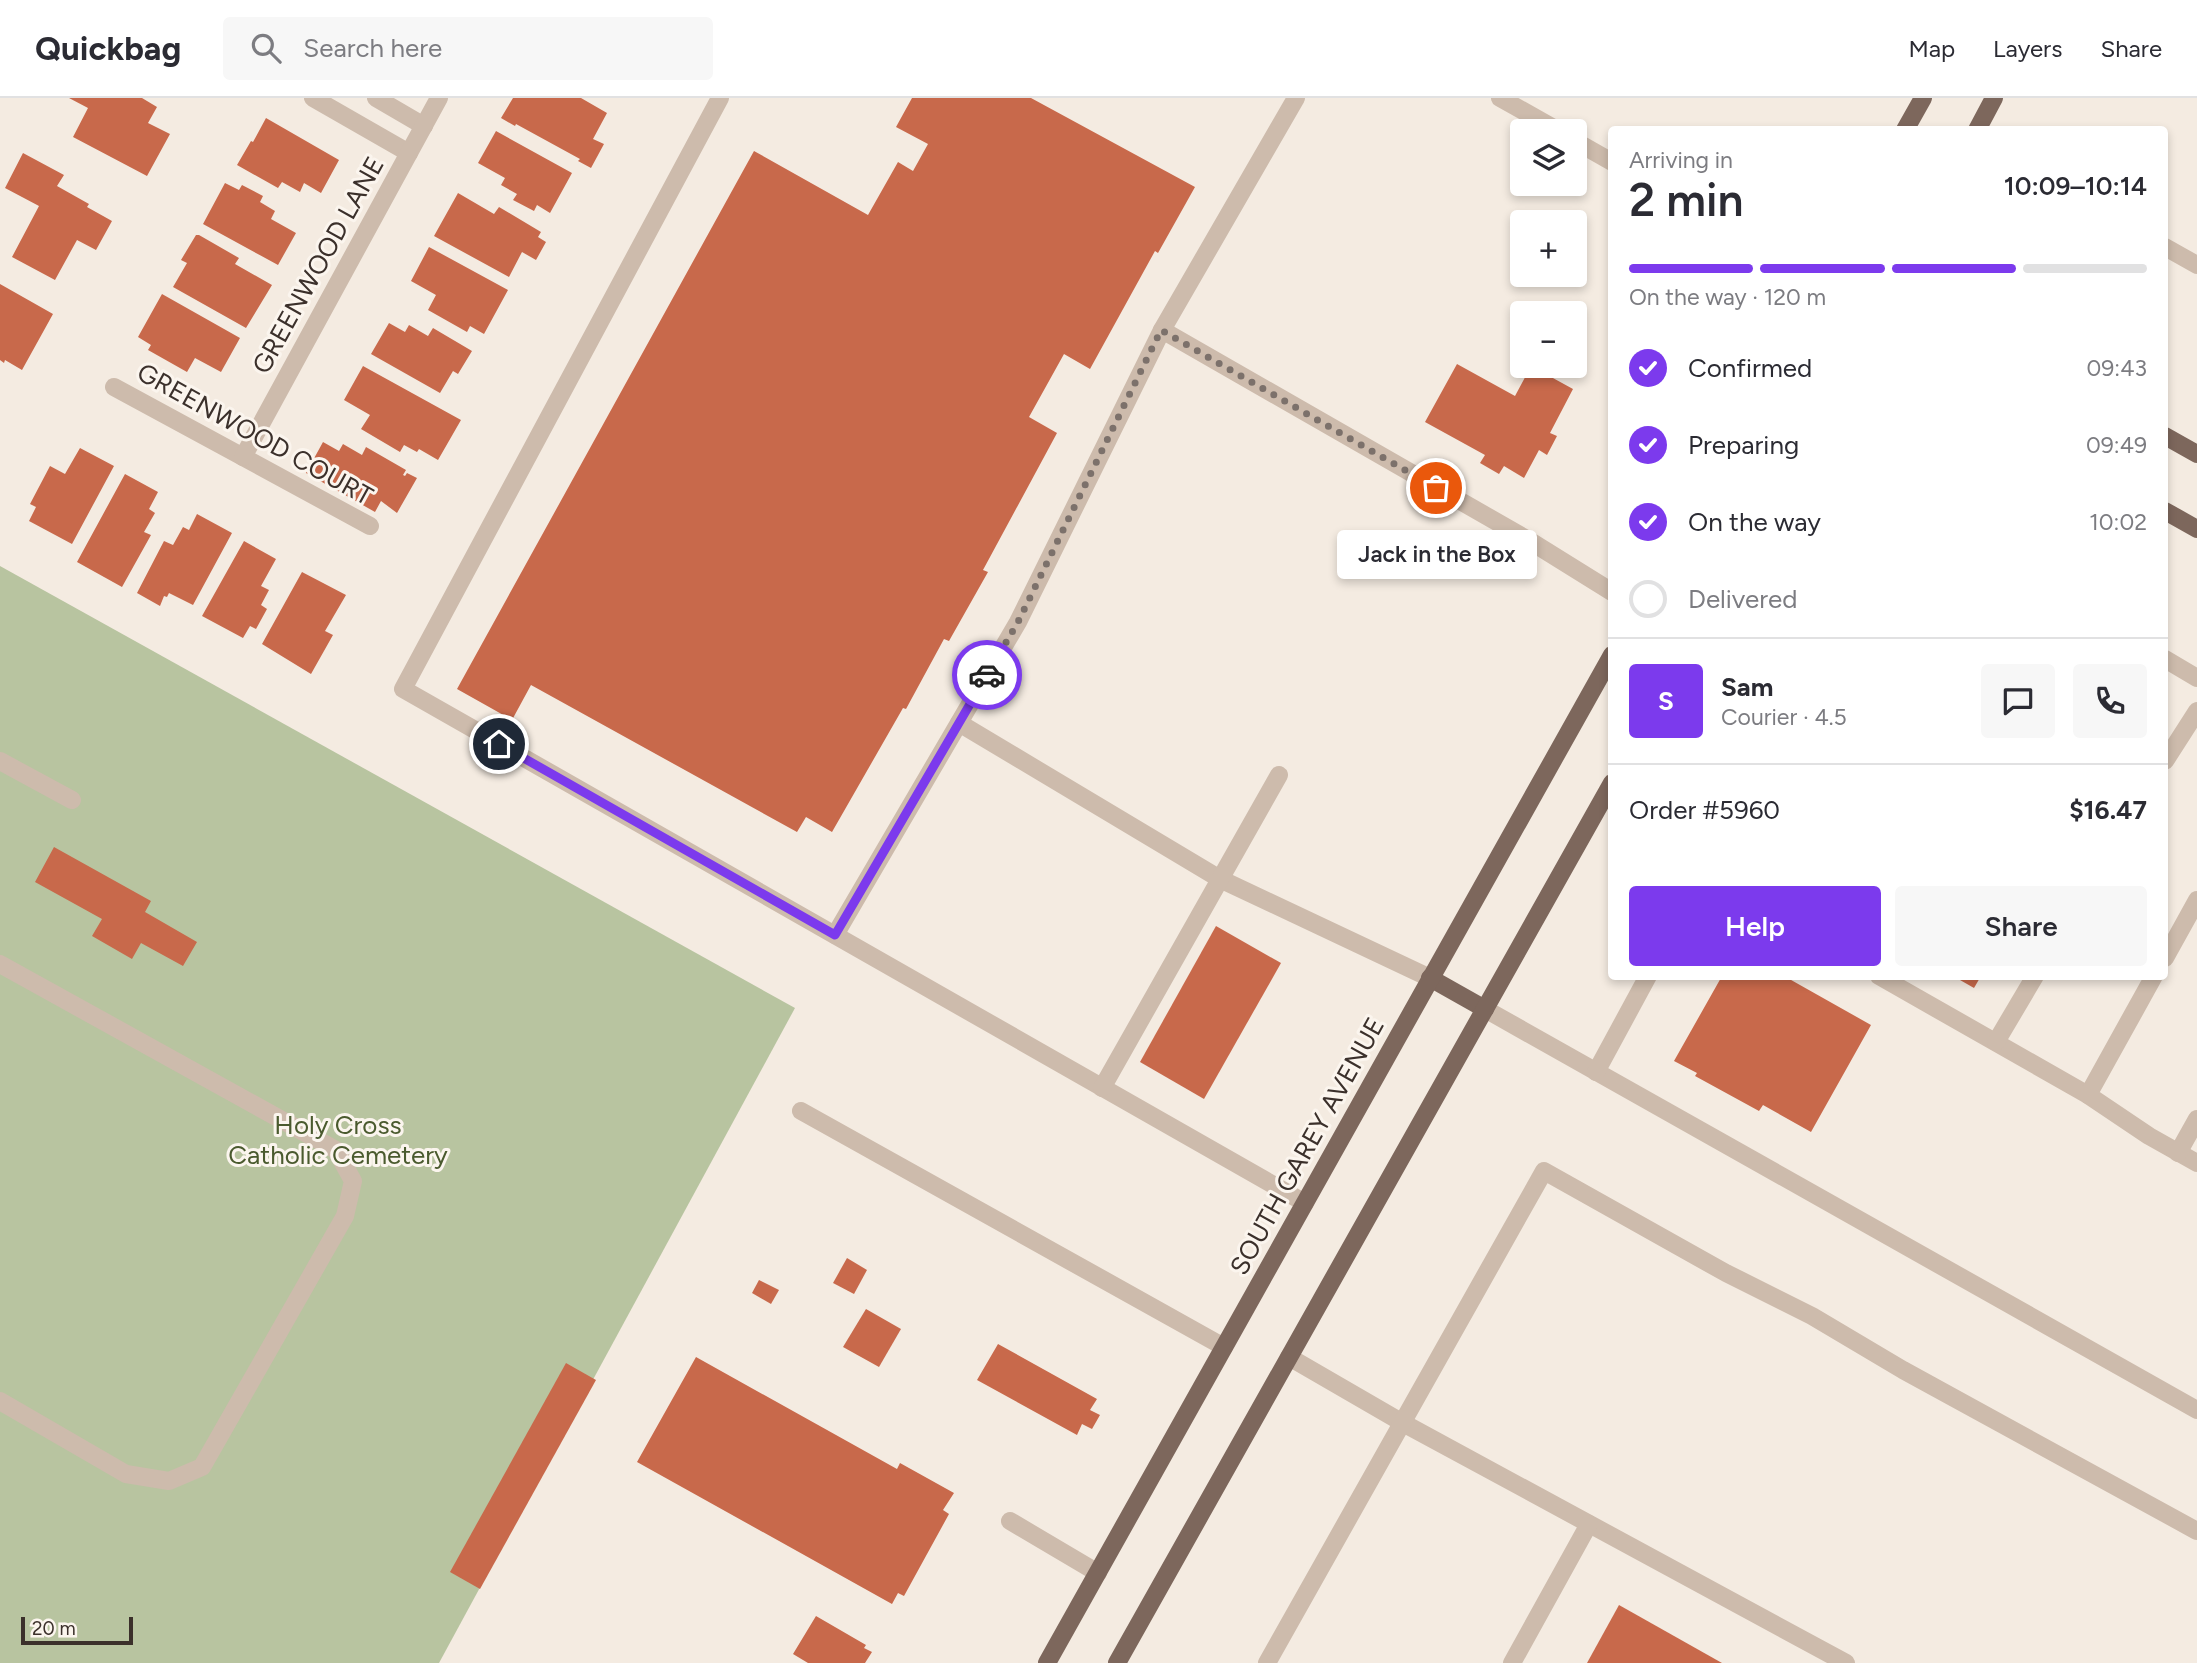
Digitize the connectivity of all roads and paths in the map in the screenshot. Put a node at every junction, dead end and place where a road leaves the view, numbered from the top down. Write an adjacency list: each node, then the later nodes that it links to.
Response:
1 (313, 98): 14 (street)
2 (376, 98): 10 (street)
3 (439, 98): 10 (street, GREENWOOD LANE)
4 (720, 98): 39 (street)
5 (1296, 98): 18 (street)
6 (1500, 98): 9 (street)
7 (1923, 98): 11 (main road)
8 (1994, 98): 12 (main road)
9 (1538, 119)
10 (424, 125): 14 (street, GREENWOOD LANE)
11 (1907, 126)
12 (1979, 126)
13 (1587, 148): 15 (street)
14 (409, 153): 22 (street, GREENWOOD LANE)
15 (1608, 160)
16 (2168, 249): 17 (street)
17 (2197, 265)
18 (1161, 330): 26 (street); 31 (street)
19 (114, 387): 22 (street, GREENWOOD COURT)
20 (2168, 438): 21 (main road)
21 (2197, 454)
22 (243, 457): 24 (street, GREENWOOD COURT)
23 (2168, 513): 25 (main road)
24 (370, 526)
25 (2197, 530)
26 (1608, 590)
27 (1608, 661): 42 (main road, SOUTH GAREY AVENUE)
28 (2168, 662): 29 (street)
29 (2197, 678)
30 (2197, 711): 32 (street)
31 (959, 723): 37 (street); 39 (street)
32 (2168, 756)
33 (0, 761): 36 (street)
34 (1279, 775): 37 (street)
35 (1608, 790): 47 (main road)
36 (72, 800)
37 (1220, 879): 42 (street); 50 (street)
38 (2197, 900): 40 (street)
39 (835, 935): 50 (street)
40 (2168, 953)
41 (0, 964): 59 (street)
42 (1430, 978): 47 (main road); 56 (main road, SOUTH GAREY AVENUE)
43 (1646, 980): 49 (street)
44 (1886, 980): 48 (street)
45 (2033, 980): 48 (street)
46 (2152, 980): 51 (street)
47 (1485, 1009): 49 (street); 58 (main road)
48 (1996, 1042): 51 (street)
49 (1596, 1072): 60 (street)
50 (1101, 1088): 56 (street)
51 (2088, 1095): 54 (street)
52 (801, 1111): 57 (street)
53 (2197, 1119): 54 (street)
54 (2178, 1153): 55 (street)
55 (2197, 1163)
56 (1305, 1203): 57 (main road, SOUTH GAREY AVENUE)
57 (1224, 1347): 65 (main road, SOUTH GAREY AVENUE)
58 (1289, 1357): 61 (street); 67 (main road)
59 (0, 1401)
60 (2197, 1410)
61 (1403, 1423): 63 (street); 64 (street); 68 (street)
62 (1010, 1521): 65 (street)
63 (1589, 1524): 69 (street); 70 (street)
64 (2197, 1531)
65 (1098, 1573): 66 (main road, SOUTH GAREY AVENUE)
66 (1047, 1663)
67 (1117, 1663)
68 (1267, 1663)
69 (1512, 1663)
70 (1846, 1663)

